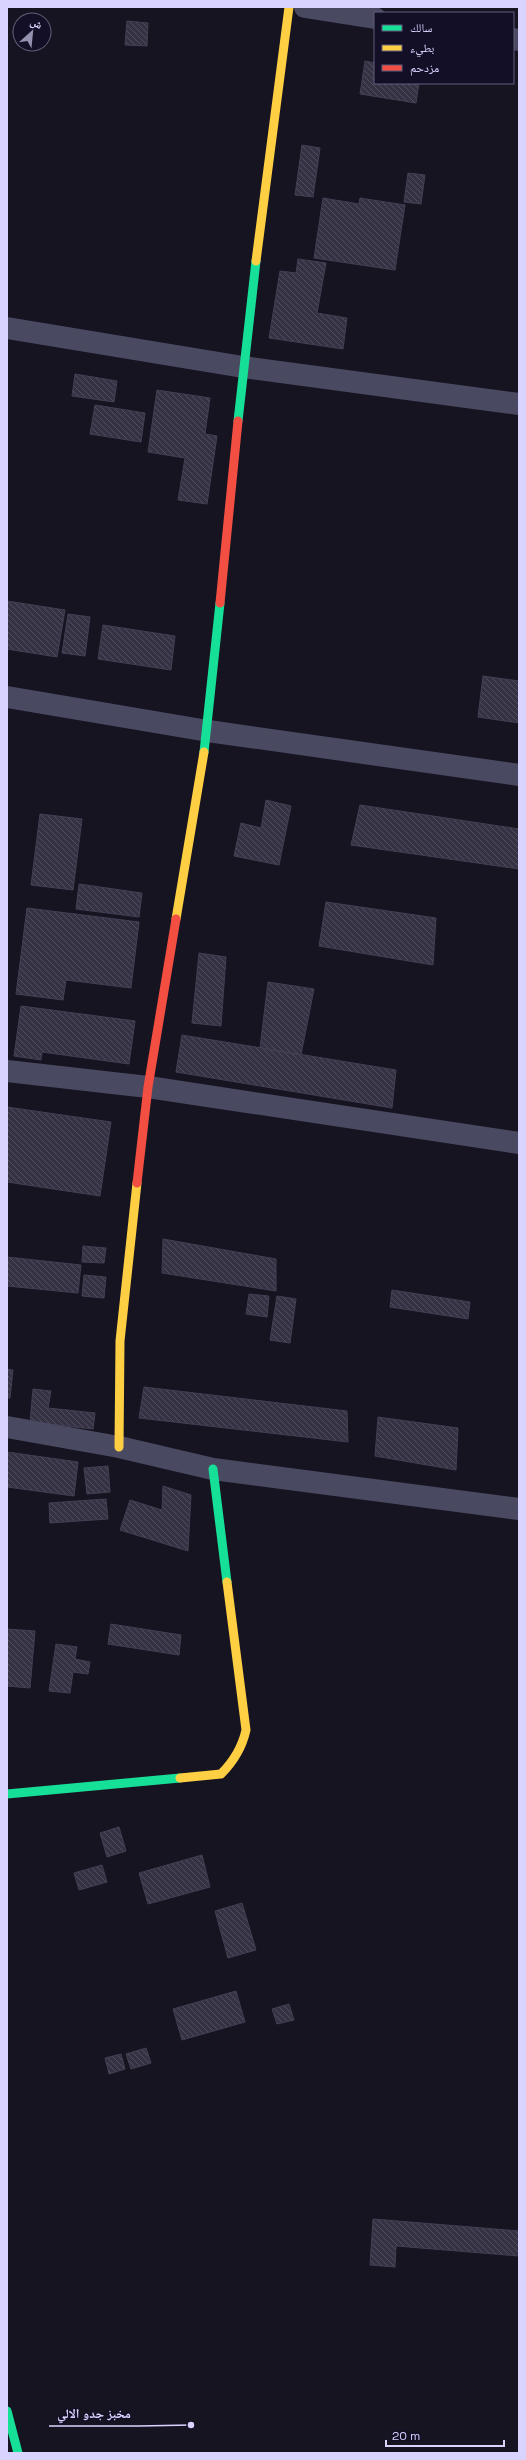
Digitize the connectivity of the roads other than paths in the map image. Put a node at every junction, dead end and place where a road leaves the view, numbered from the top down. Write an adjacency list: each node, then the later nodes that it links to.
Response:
1 (289, 7): 5 (main road)
2 (305, 7): 3 (street)
3 (374, 18)
4 (7, 328): 5 (street)
5 (243, 367): 6 (street); 8 (main road)
6 (519, 404)
7 (7, 697): 8 (street)
8 (208, 732): 9 (street); 11 (main road)
9 (519, 775)
10 (7, 1071): 11 (street)
11 (148, 1088): 12 (street); 14 (main road)
12 (519, 1143)
13 (7, 1427): 14 (street)
14 (119, 1447): 15 (street)
15 (212, 1469): 16 (street); 17 (main road)
16 (519, 1509)
17 (7, 1794)
18 (7, 2411): 19 (main road)
19 (18, 2453)

